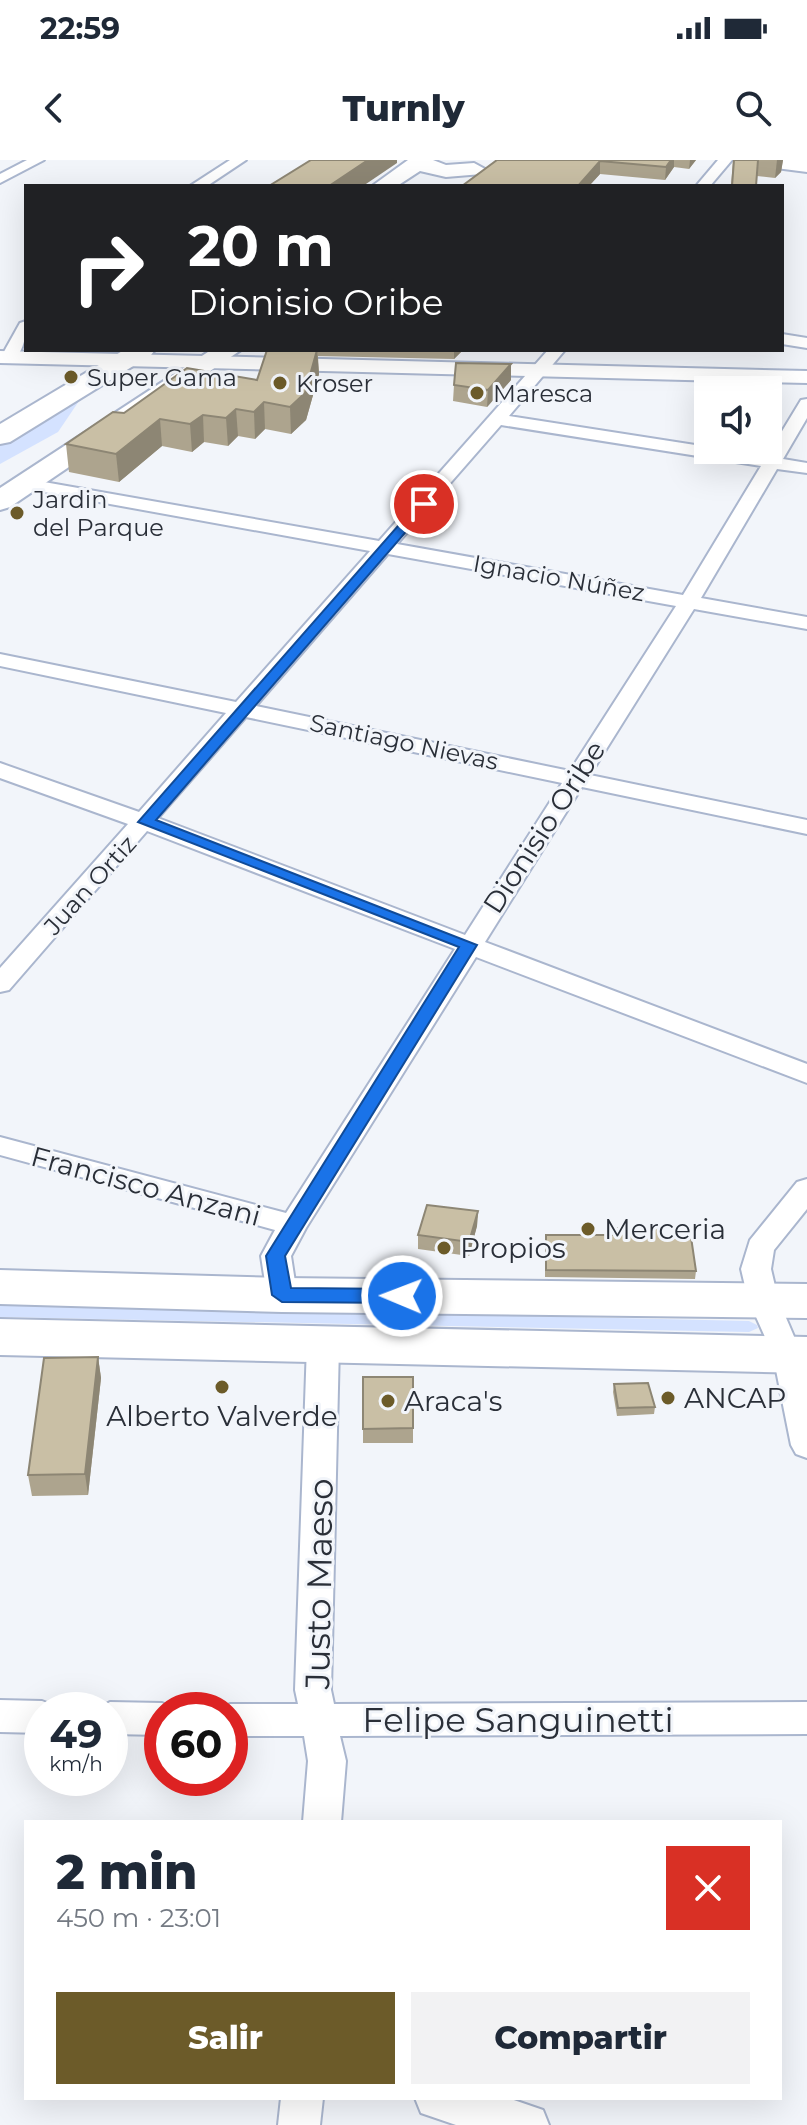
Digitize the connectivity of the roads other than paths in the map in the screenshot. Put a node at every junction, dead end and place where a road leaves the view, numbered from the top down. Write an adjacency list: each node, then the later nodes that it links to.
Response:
1 (37, 160): 8 (street)
2 (239, 160): 9 (street)
3 (422, 160): 6 (main road); 10 (main road)
4 (725, 160): 12 (street)
5 (760, 160): 7 (main road)
6 (483, 162): 11 (main road)
7 (807, 166)
8 (4, 184)
9 (200, 184)
10 (386, 184)
11 (455, 184)
12 (705, 184)
13 (24, 329): 20 (street)
14 (784, 339): 15 (street)
15 (807, 343)
16 (555, 352): 21 (street, Juan Ortiz)
17 (133, 355): 18 (street); 20 (street); 25 (main road)
18 (180, 356): 19 (street)
19 (220, 356): 21 (street); 31 (main road)
20 (4, 357)
21 (540, 371): 22 (street); 24 (street, Juan Ortiz)
22 (807, 377)
23 (807, 404): 26 (street, Dionisio Oribe)
24 (498, 419): 27 (street); 33 (street, Juan Ortiz)
25 (0, 436)
26 (782, 447)
27 (694, 450)
28 (772, 464): 34 (street, Dionisio Oribe)
29 (782, 464): 30 (street)
30 (807, 468)
31 (27, 484): 32 (main road); 33 (street, Ignacio Núñez)
32 (0, 501)
33 (386, 547): 34 (street, Ignacio Núñez); 37 (street, Juan Ortiz)
34 (689, 601): 35 (street, Ignacio Núñez); 39 (street, Dionisio Oribe)
35 (807, 623)
36 (0, 660): 37 (street, Santiago Nievas)
37 (243, 708): 39 (street, Santiago Nievas); 40 (street, Juan Ortiz)
38 (0, 770): 40 (street)
39 (575, 778): 41 (street, Santiago Nievas); 42 (street, Dionisio Oribe)
40 (146, 822): 42 (street); 43 (street, Juan Ortiz)
41 (807, 827)
42 (469, 945): 44 (street); 47 (street, Dionisio Oribe)
43 (0, 984)
44 (807, 1074)
45 (0, 1146): 47 (street, Francisco Anzani)
46 (807, 1189): 50 (street)
47 (293, 1225): 49 (street, Dionisio Oribe)
48 (0, 1287): 49 (main road)
49 (282, 1295): 50 (main road)
50 (785, 1300): 53 (street)
51 (0, 1337): 52 (main road)
52 (323, 1345): 53 (main road); 59 (street, Justo Maeso)
53 (798, 1355): 54 (street)
54 (807, 1445)
55 (0, 1716): 56 (street)
56 (24, 1717)
57 (807, 1718): 59 (street, Felipe Sanguinetti)
58 (248, 1720): 59 (street, Felipe Sanguinetti)
59 (319, 1721): 60 (street, Justo Maeso)
60 (322, 1820)
61 (302, 2100): 63 (street)
62 (443, 2100): 64 (street)
63 (299, 2125)
64 (528, 2125)

